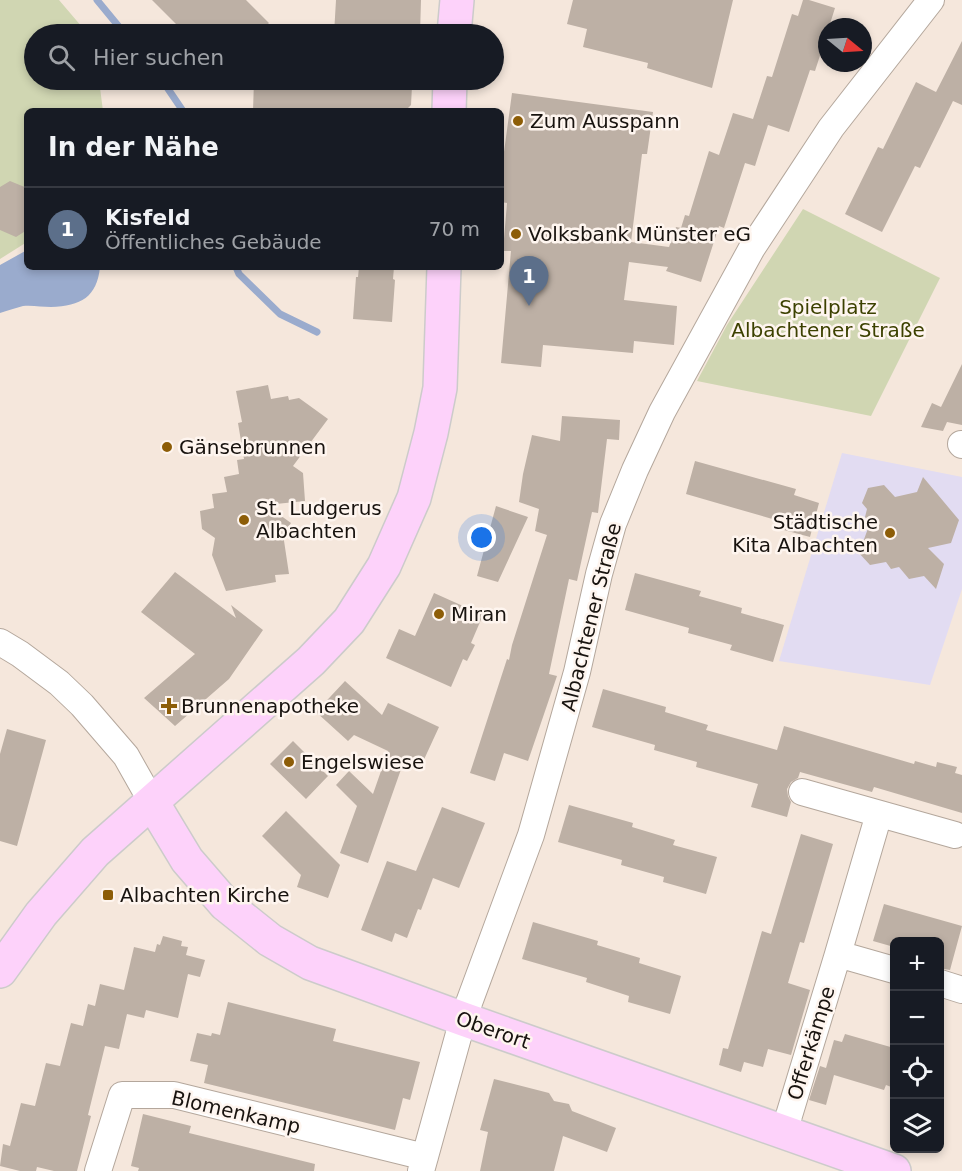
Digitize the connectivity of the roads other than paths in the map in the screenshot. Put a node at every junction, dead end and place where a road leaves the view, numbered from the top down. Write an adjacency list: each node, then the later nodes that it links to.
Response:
1 (457, 0): 3 (main road)
2 (931, 0): 17 (street, Albachtener Straße)
3 (455, 24)
4 (450, 90): 5 (main road)
5 (449, 108)
6 (444, 270): 9 (main road)
7 (0, 642): 9 (street)
8 (802, 792): 10 (street)
9 (152, 802): 14 (main road); 17 (main road, Oberort)
10 (879, 814): 11 (street); 12 (street, Offerkämpe)
11 (955, 835)
12 (838, 954): 13 (street); 18 (street, Offerkämpe)
13 (890, 969)
14 (0, 971)
15 (944, 985): 16 (street)
16 (962, 990)
17 (463, 1020): 18 (main road, Oberort); 19 (street, Blomenkamp)
18 (784, 1132): 21 (main road, Oberort)
19 (423, 1164): 20 (street, Blomenkamp)
20 (98, 1171)
21 (894, 1171)

